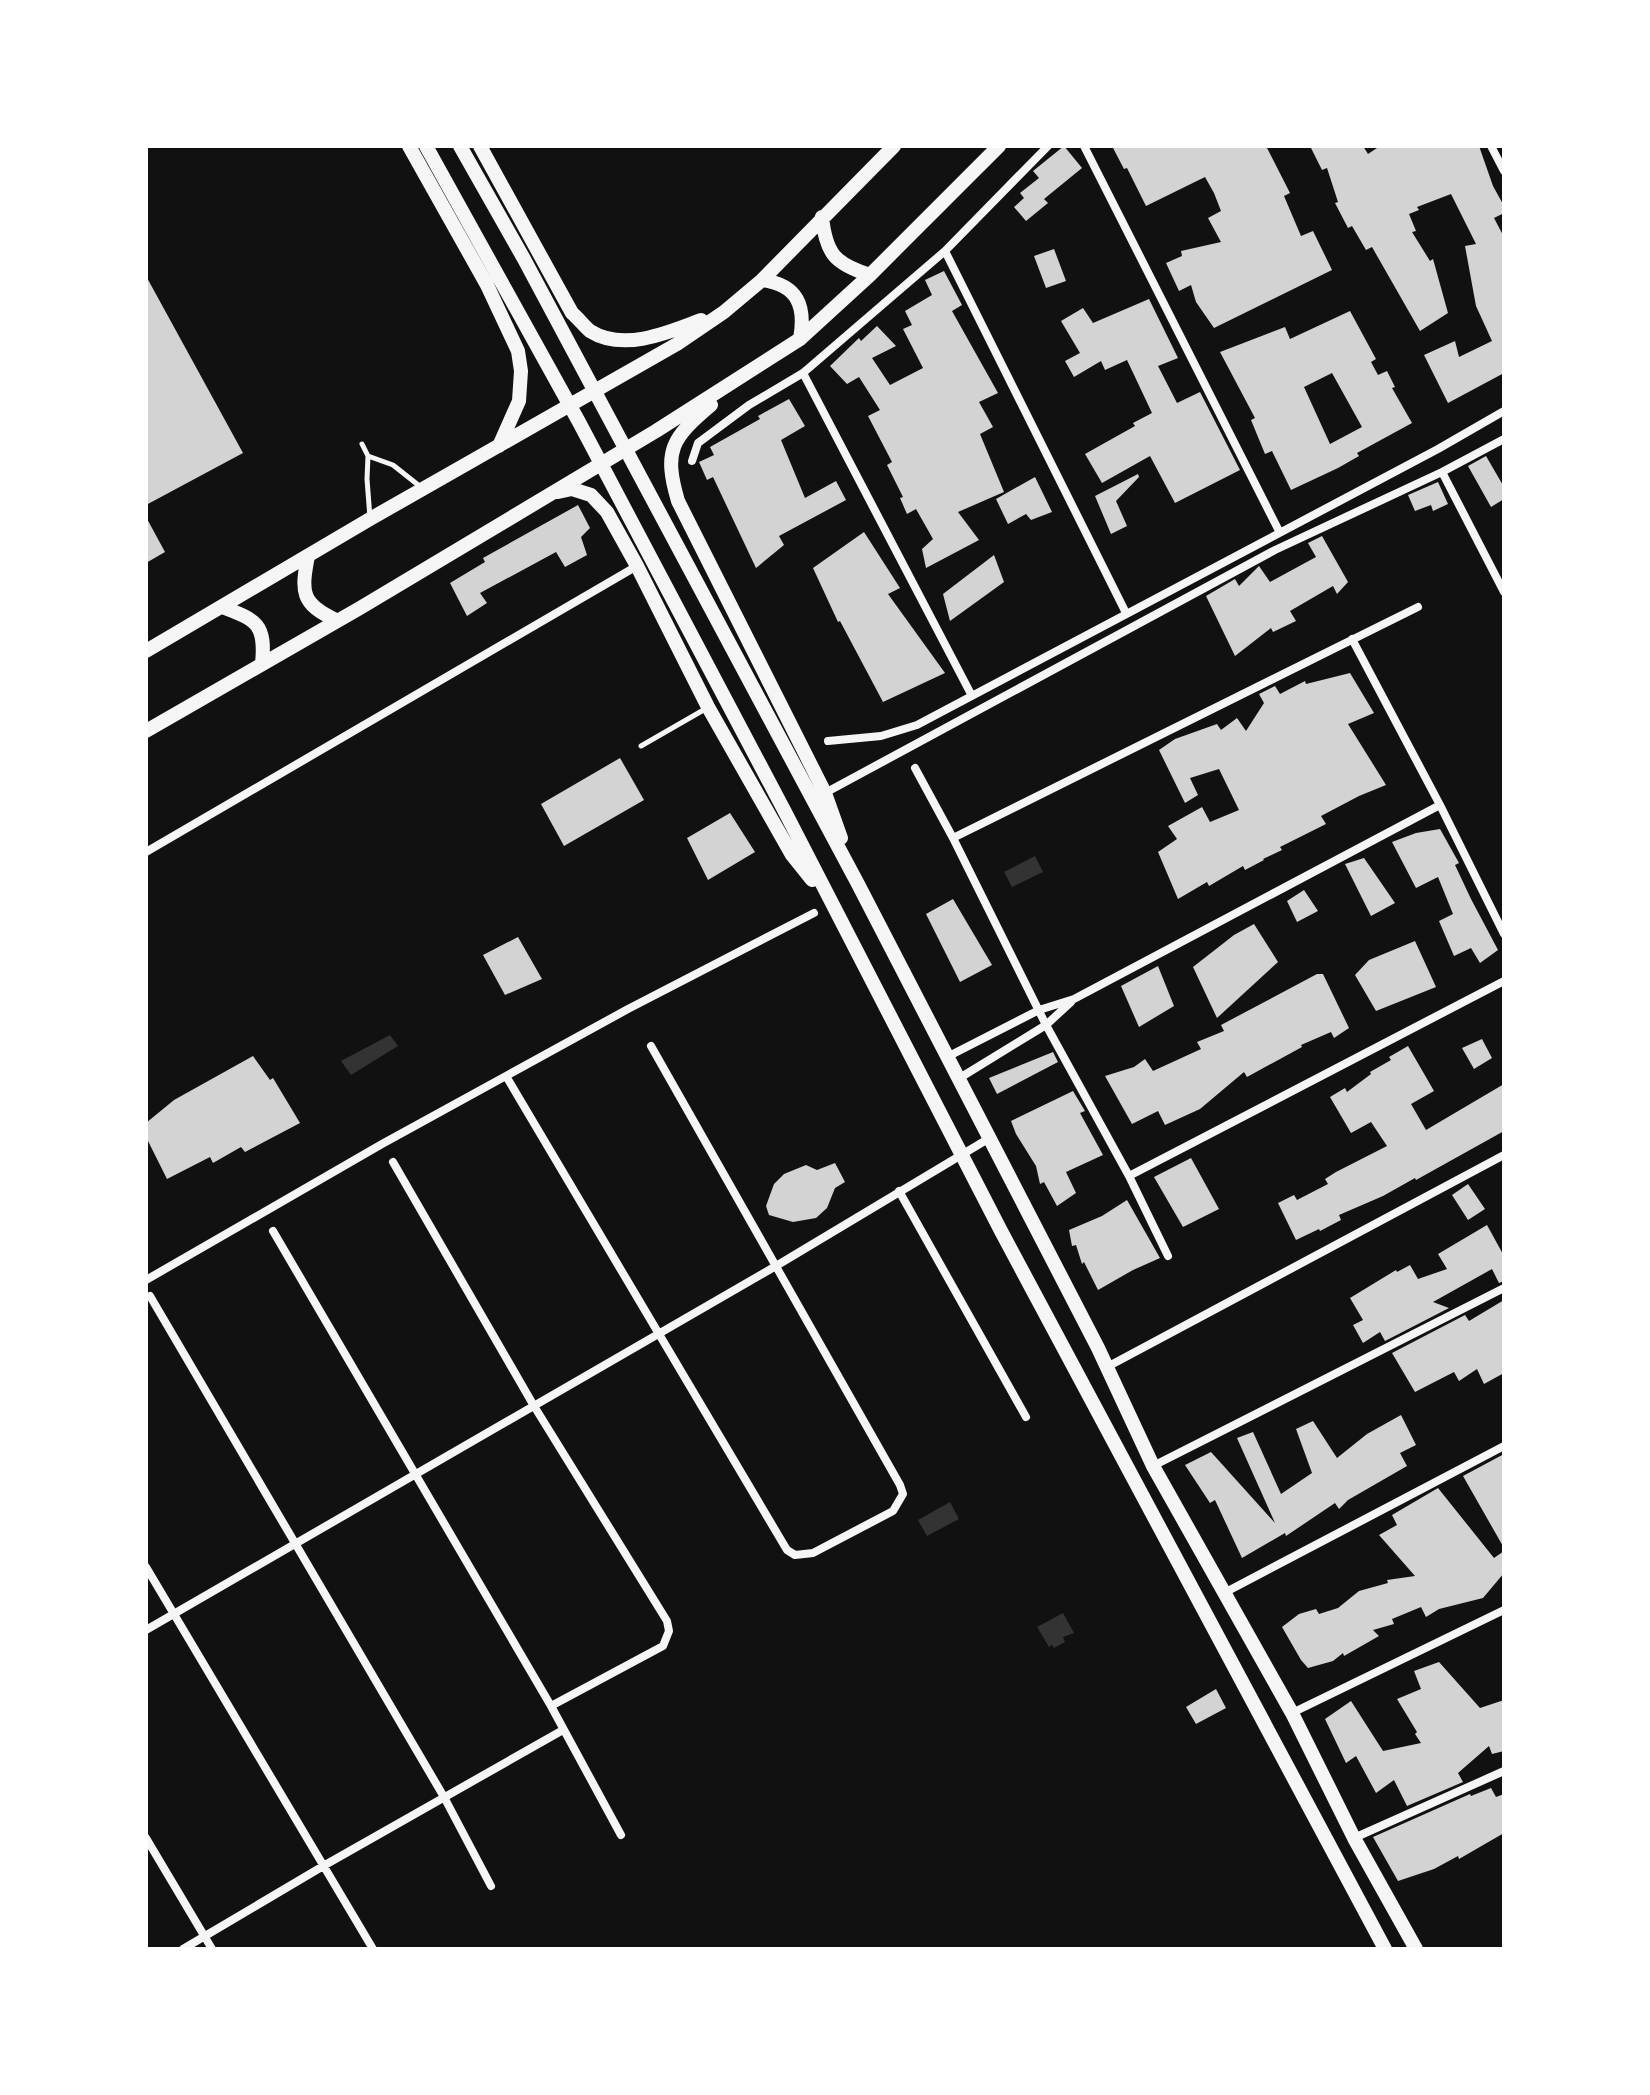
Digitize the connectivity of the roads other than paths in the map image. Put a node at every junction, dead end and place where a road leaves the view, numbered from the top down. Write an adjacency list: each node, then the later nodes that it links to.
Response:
1 (409, 146): 22 (main road)
2 (426, 146): 50 (main road)
3 (460, 146): 46 (main road)
4 (480, 146): 15 (main road)
5 (894, 146): 11 (main road)
6 (999, 146): 13 (main road)
7 (1048, 146): 12 (street)
8 (1084, 146): 29 (street)
9 (1491, 146): 10 (street)
10 (1504, 171)
11 (822, 217): 13 (main road); 14 (main road)
12 (945, 251): 18 (street); 35 (street)
13 (870, 275): 16 (main road)
14 (762, 280): 15 (main road); 16 (main road)
15 (724, 312): 22 (main road)
16 (800, 339): 17 (main road)
17 (752, 370): 27 (main road); 46 (main road)
18 (803, 373): 24 (street); 40 (street)
19 (1504, 411): 29 (street)
20 (1504, 439): 25 (street)
21 (362, 444): 23 (lane)
22 (499, 446): 26 (main road)
23 (368, 456): 26 (lane); 28 (lane)
24 (692, 461)
25 (1442, 472): 32 (street); 46 (street)
26 (424, 490): 28 (main road)
27 (546, 494): 31 (main road); 36 (main road)
28 (370, 519): 30 (main road)
29 (1279, 531): 35 (street)
30 (308, 556): 33 (main road); 36 (main road)
31 (637, 566): 41 (main road); 49 (street)
32 (1504, 592)
33 (222, 607): 38 (main road); 39 (main road)
34 (1418, 607): 37 (street)
35 (1126, 613): 40 (street)
36 (336, 620): 39 (main road)
37 (1352, 639): 47 (street); 48 (street)
38 (146, 651)
39 (262, 664): 42 (main road)
40 (972, 696): 43 (street)
41 (708, 707): 44 (lane); 50 (main road)
42 (146, 731)
43 (828, 741)
44 (641, 746)
45 (915, 768): 48 (street)
46 (818, 795): 58 (main road)
47 (1440, 805): 52 (street); 54 (street)
48 (953, 838): 55 (street)
49 (146, 852)
50 (830, 903): 62 (main road)
51 (814, 913): 59 (street)
52 (1504, 934)
53 (1504, 981): 65 (street)
54 (1074, 999): 55 (street); 56 (street)
55 (1039, 1010): 56 (street); 58 (street)
56 (1046, 1025): 60 (street); 65 (street)
57 (651, 1046): 69 (street)
58 (947, 1057): 60 (main road)
59 (506, 1076): 70 (street); 73 (street)
60 (958, 1079): 61 (main road)
61 (988, 1139): 62 (street); 74 (main road)
62 (961, 1154): 66 (street); 100 (main road)
63 (1504, 1155): 74 (street)
64 (393, 1162): 75 (street)
65 (1129, 1176): 68 (street)
66 (899, 1191): 69 (street); 76 (street)
67 (273, 1231): 79 (street)
68 (1168, 1256)
69 (776, 1266): 73 (street); 73 (street)
70 (146, 1280)
71 (1504, 1288): 78 (street)
72 (150, 1296): 80 (street)
73 (660, 1333): 75 (street)
74 (1107, 1367): 78 (main road)
75 (534, 1406): 79 (street); 86 (street)
76 (1026, 1417)
77 (1504, 1446): 82 (street)
78 (1153, 1466): 82 (main road)
79 (415, 1474): 80 (street); 86 (street)
80 (297, 1544): 84 (street); 90 (street)
81 (146, 1567): 84 (street)
82 (1224, 1593): 87 (main road)
83 (1504, 1610): 87 (street)
84 (174, 1614): 85 (street); 94 (street)
85 (146, 1630)
86 (551, 1706): 88 (street)
87 (1292, 1713): 93 (main road)
88 (563, 1730): 90 (street); 91 (street)
89 (1504, 1771): 93 (street)
90 (444, 1797): 94 (street); 95 (street)
91 (621, 1835)
92 (146, 1838): 96 (street)
93 (1354, 1838): 101 (main road)
94 (325, 1865): 96 (street); 99 (street)
95 (491, 1886)
96 (205, 1937): 97 (street); 98 (street)
97 (183, 1949)
98 (212, 1949)
99 (373, 1949)
100 (1385, 1949)
101 (1416, 1949)

